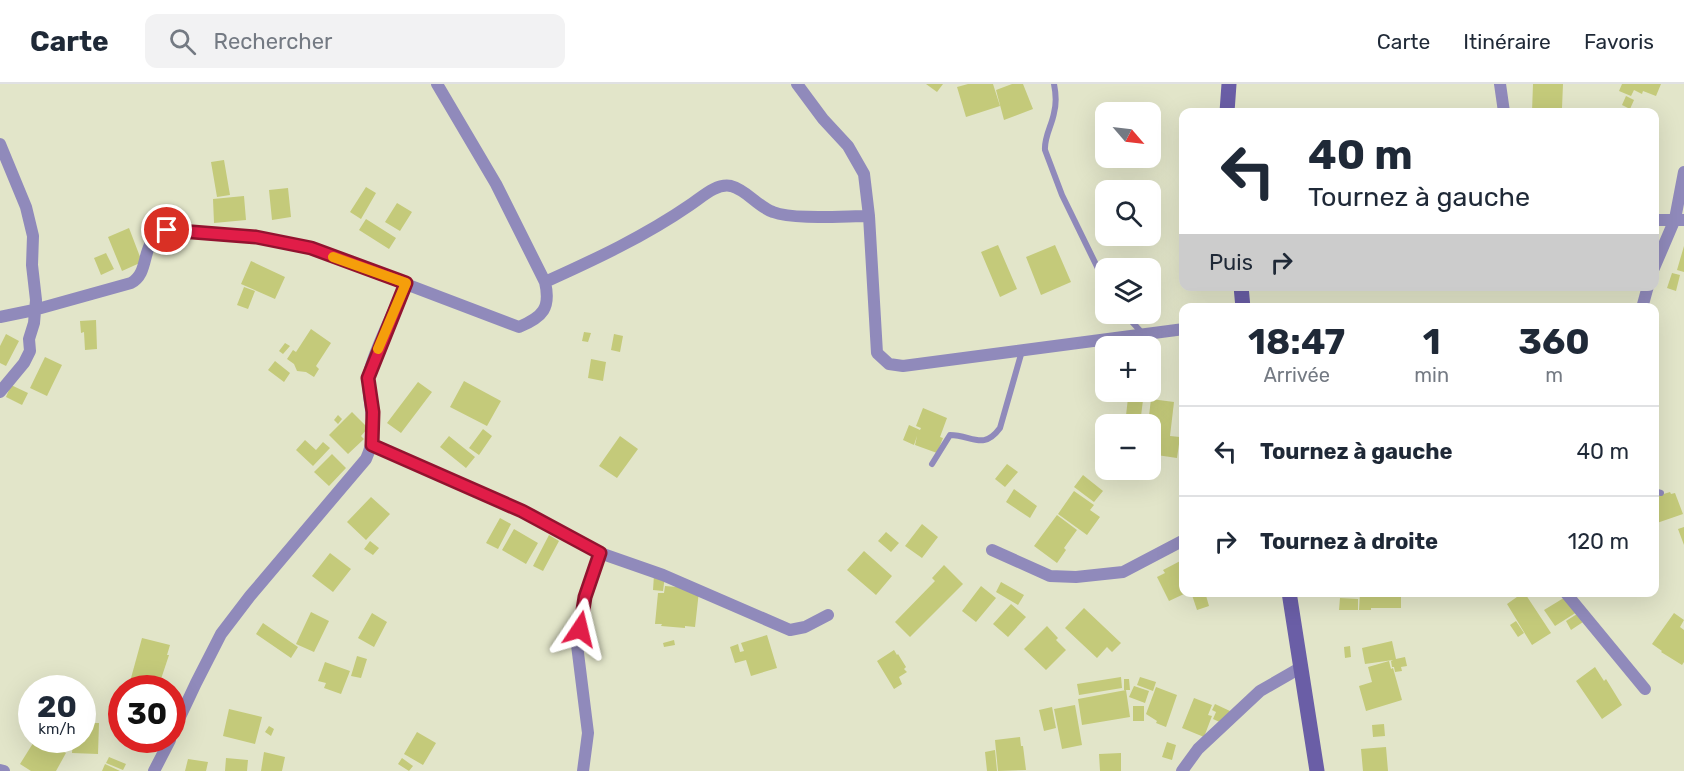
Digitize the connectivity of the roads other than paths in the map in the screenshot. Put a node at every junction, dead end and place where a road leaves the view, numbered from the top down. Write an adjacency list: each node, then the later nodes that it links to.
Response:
1 (437, 84): 15 (street)
2 (798, 84): 10 (street)
3 (1054, 84): 14 (lane)
4 (1500, 84): 7 (street)
5 (1225, 85): 6 (main road)
6 (1227, 108)
7 (1503, 108)
8 (0, 144): 17 (street)
9 (1684, 172): 11 (street)
10 (869, 216): 15 (street); 22 (street)
11 (1679, 219): 12 (street); 13 (street)
12 (1659, 220)
13 (1659, 258)
14 (1095, 262)
15 (545, 282): 16 (street)
16 (406, 283): 17 (street); 24 (street)
17 (34, 310): 18 (street); 23 (street)
18 (0, 317)
19 (1134, 324): 21 (lane)
20 (1179, 330): 21 (street)
21 (1143, 334): 22 (street)
22 (1022, 350): 25 (lane)
23 (0, 392)
24 (372, 445): 28 (street); 34 (street)
25 (932, 464)
26 (1179, 543): 27 (street)
27 (992, 550)
28 (600, 553): 31 (street); 37 (street)
29 (1290, 597): 32 (main road)
30 (1569, 597): 33 (street)
31 (828, 615)
32 (1299, 668): 38 (street); 39 (main road)
33 (1645, 689)
34 (186, 704)
35 (163, 753): 36 (street)
36 (154, 771)
37 (583, 771)
38 (1182, 771)
39 (1317, 771)

